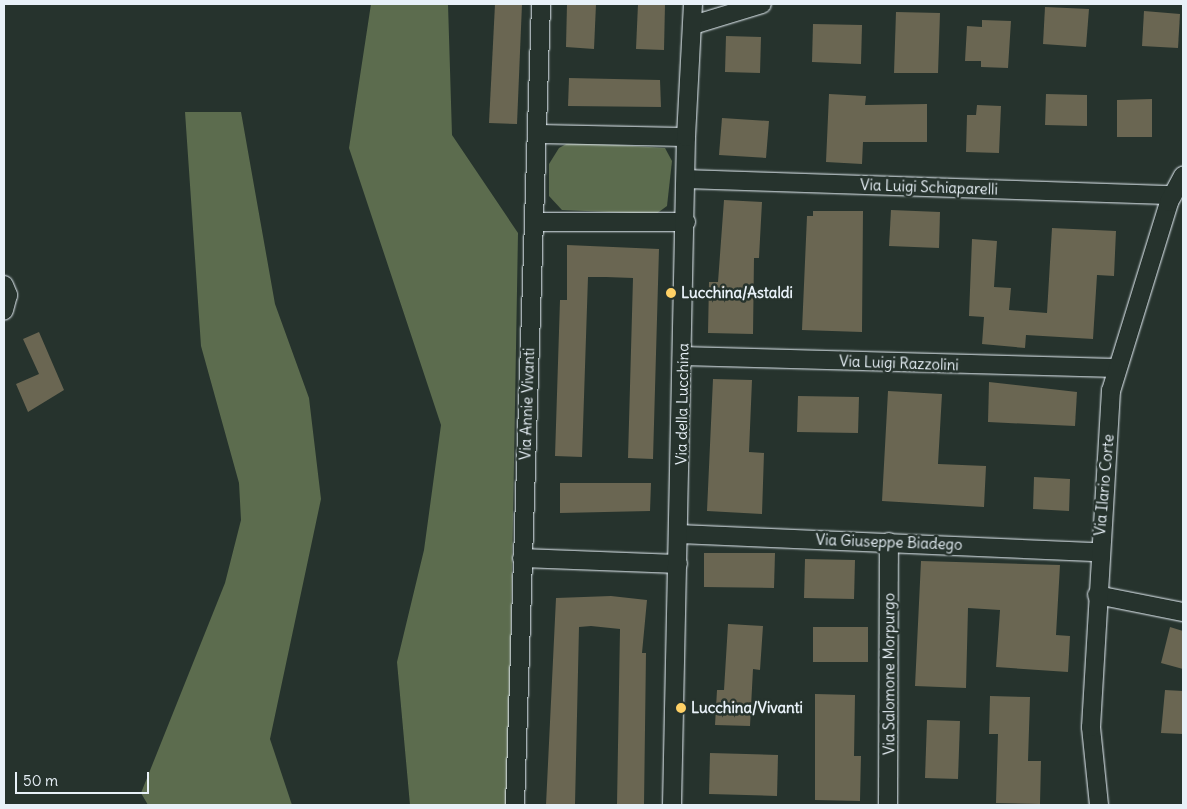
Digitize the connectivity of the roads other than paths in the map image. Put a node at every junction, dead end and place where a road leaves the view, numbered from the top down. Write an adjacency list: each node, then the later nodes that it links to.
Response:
1 (540, 4): 5 (street, Via Annie Vivanti)
2 (694, 4): 4 (street, Via della Lucchina)
3 (762, 4): 4 (street)
4 (693, 25): 6 (street, Via della Lucchina)
5 (537, 134): 6 (street); 10 (street, Via Annie Vivanti)
6 (686, 136): 8 (street, Via della Lucchina)
7 (1183, 176): 9 (street, Via Ilario Corte)
8 (686, 179): 9 (street, Via Luigi Schiaparelli); 11 (street, Via della Lucchina)
9 (1173, 195): 15 (street, Via Ilario Corte)
10 (535, 222): 11 (street); 19 (street, Via Annie Vivanti)
11 (686, 222): 14 (street, Via della Lucchina)
12 (4, 285): 13 (street)
13 (4, 310)
14 (682, 356): 15 (street, Via Luigi Razzolini); 16 (street, Via della Lucchina)
15 (1116, 368): 18 (street, Via Ilario Corte)
16 (679, 534): 17 (street, Via Giuseppe Biadego); 20 (street, Via della Lucchina)
17 (889, 542): 18 (street, Via Giuseppe Biadego); 25 (street, Via Salomone Morpurgo)
18 (1099, 552): 21 (street, Via Ilario Corte)
19 (522, 558): 20 (street); 23 (street, Via Annie Vivanti)
20 (678, 564): 24 (street, Via della Lucchina)
21 (1097, 595): 22 (street); 26 (street, Via Ilario Corte)
22 (1183, 612)
23 (515, 805)
24 (672, 805)
25 (888, 805)
26 (1099, 805)

